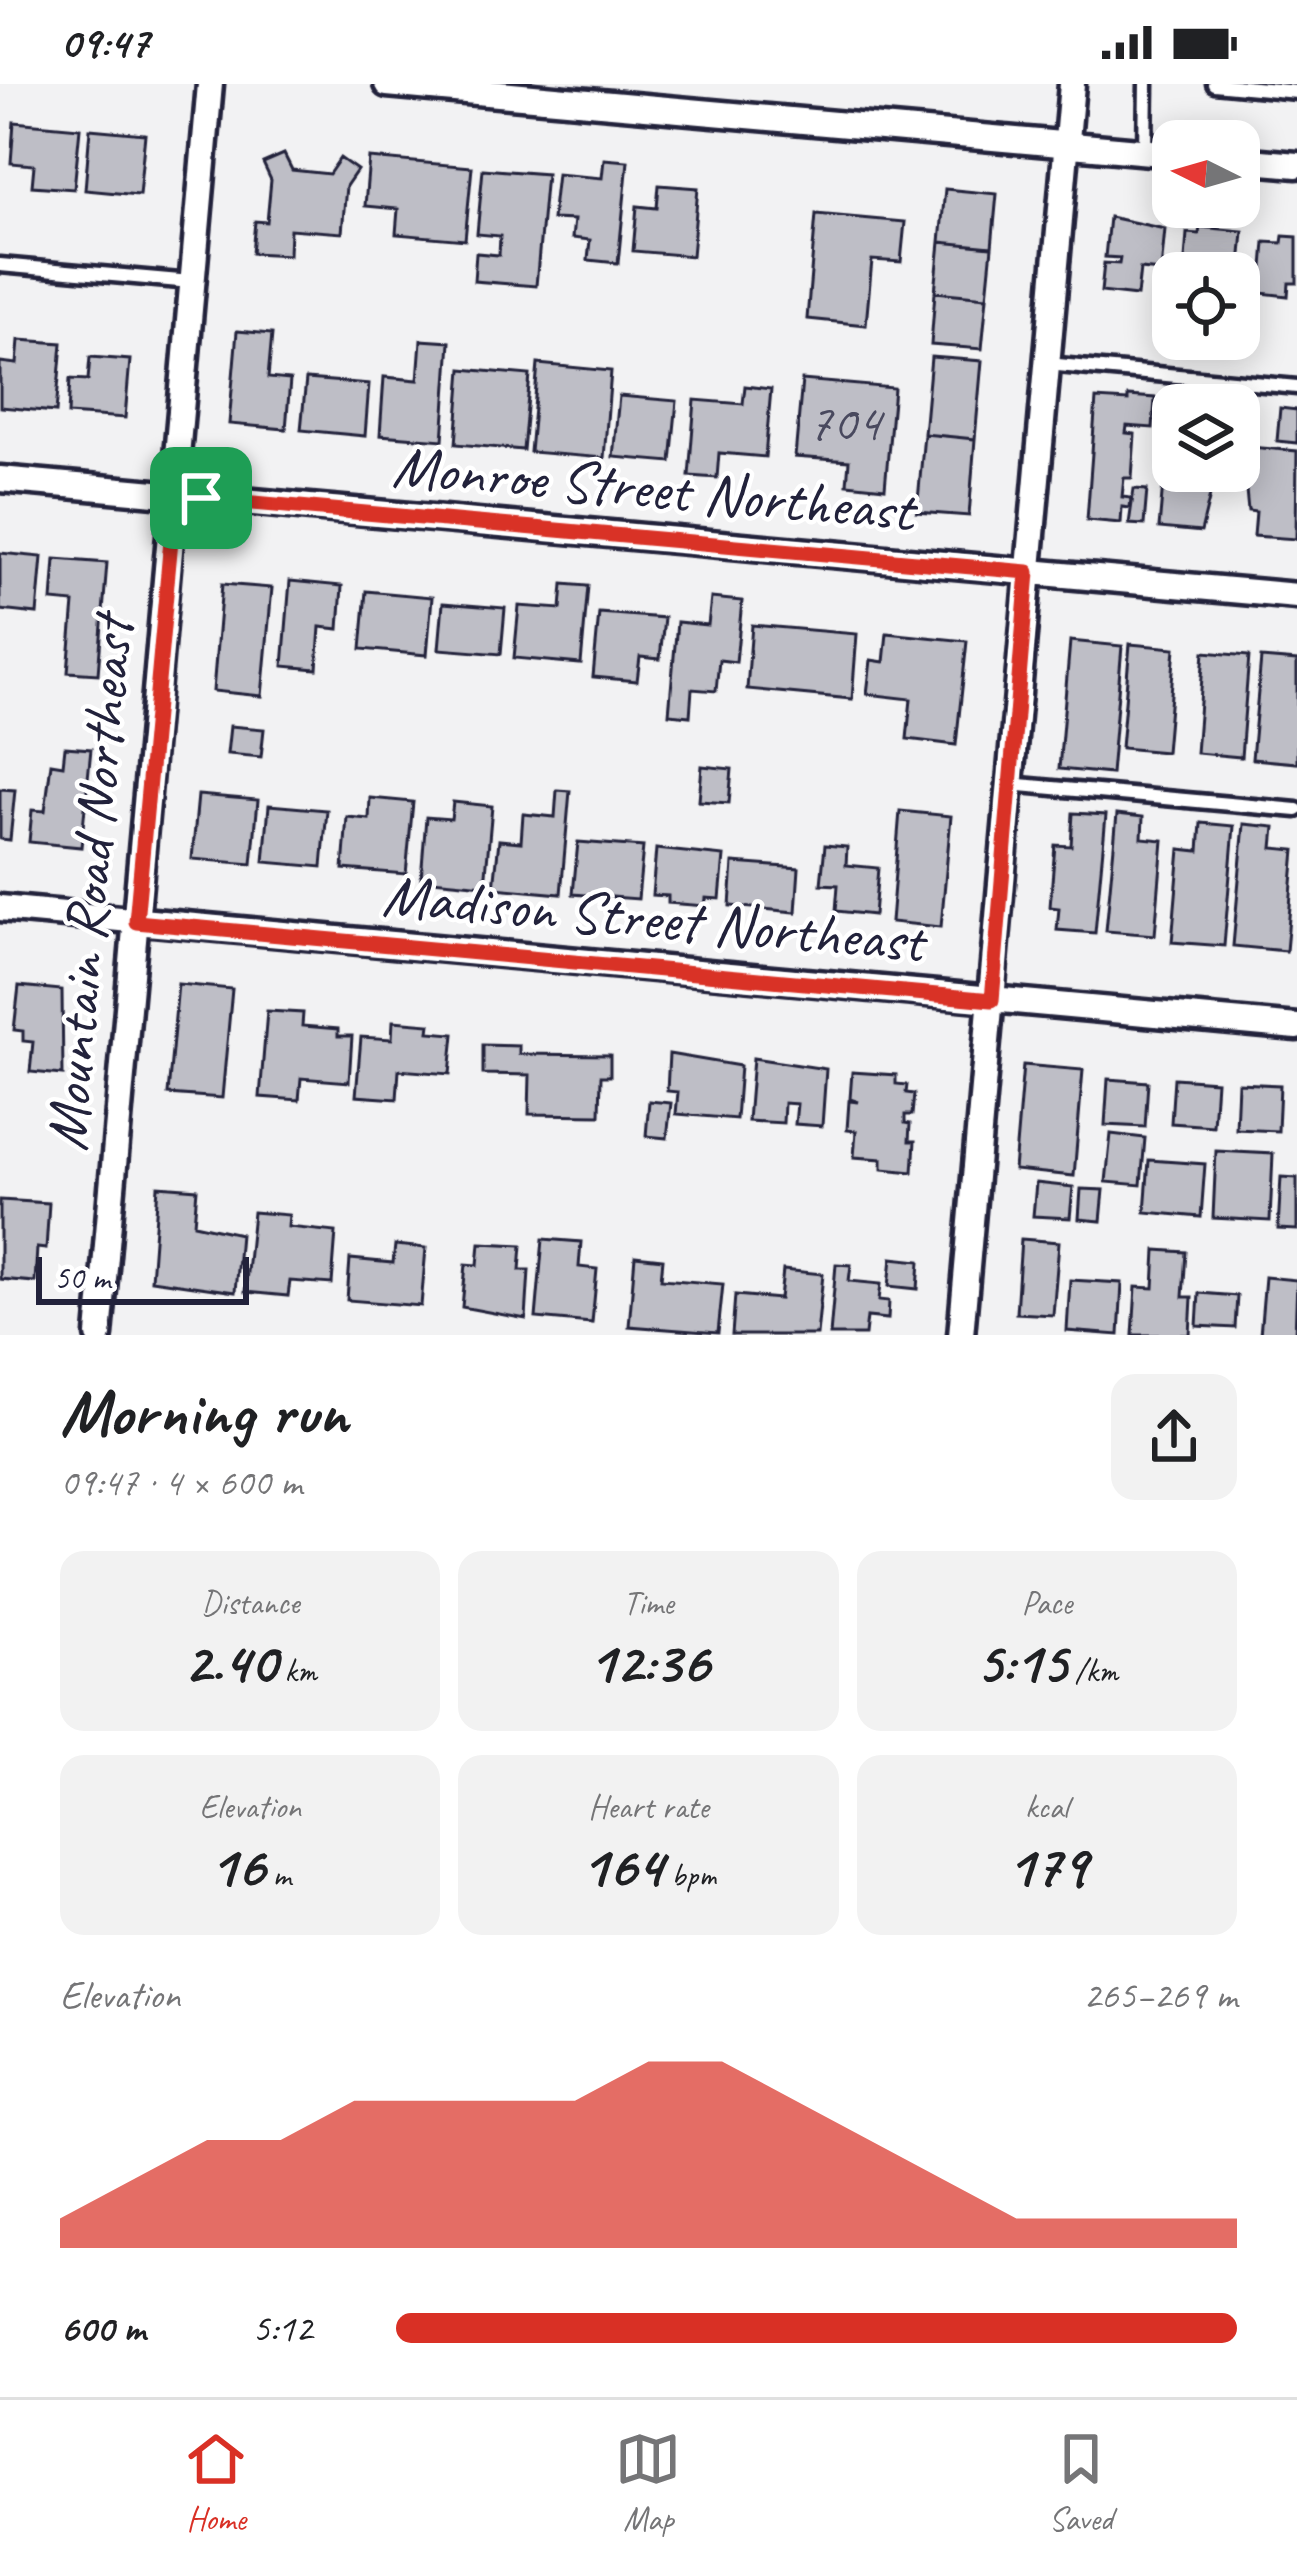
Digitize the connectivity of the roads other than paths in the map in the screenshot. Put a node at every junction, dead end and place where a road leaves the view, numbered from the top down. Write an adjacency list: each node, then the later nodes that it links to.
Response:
1 (210, 84): 13 (street, Mountain Road Northeast)
2 (387, 84): 7 (street)
3 (1072, 84): 7 (street)
4 (1146, 84): 8 (lane)
5 (1214, 84): 6 (lane)
6 (1297, 92)
7 (1067, 145): 8 (street); 14 (street)
8 (1144, 152): 9 (street)
9 (1152, 153)
10 (1260, 162): 11 (street)
11 (1297, 165)
12 (0, 265): 13 (lane)
13 (193, 283): 17 (street, Mountain Road Northeast)
14 (1046, 363): 15 (lane); 18 (street)
15 (1297, 387)
16 (0, 479): 17 (street, Monroe Street Northeast)
17 (175, 496): 18 (street, Monroe Street Northeast); 23 (street, Mountain Road Northeast)
18 (1028, 572): 19 (street, Monroe Street Northeast); 20 (street)
19 (1297, 596)
20 (1010, 784): 21 (lane); 24 (street)
21 (1297, 810)
22 (0, 908): 23 (street, Madison Street Northeast)
23 (136, 922): 24 (street, Madison Street Northeast); 26 (street, Mountain Road Northeast)
24 (992, 1000): 25 (street, Madison Street Northeast); 27 (street)
25 (1297, 1027)
26 (100, 1335)
27 (962, 1335)

